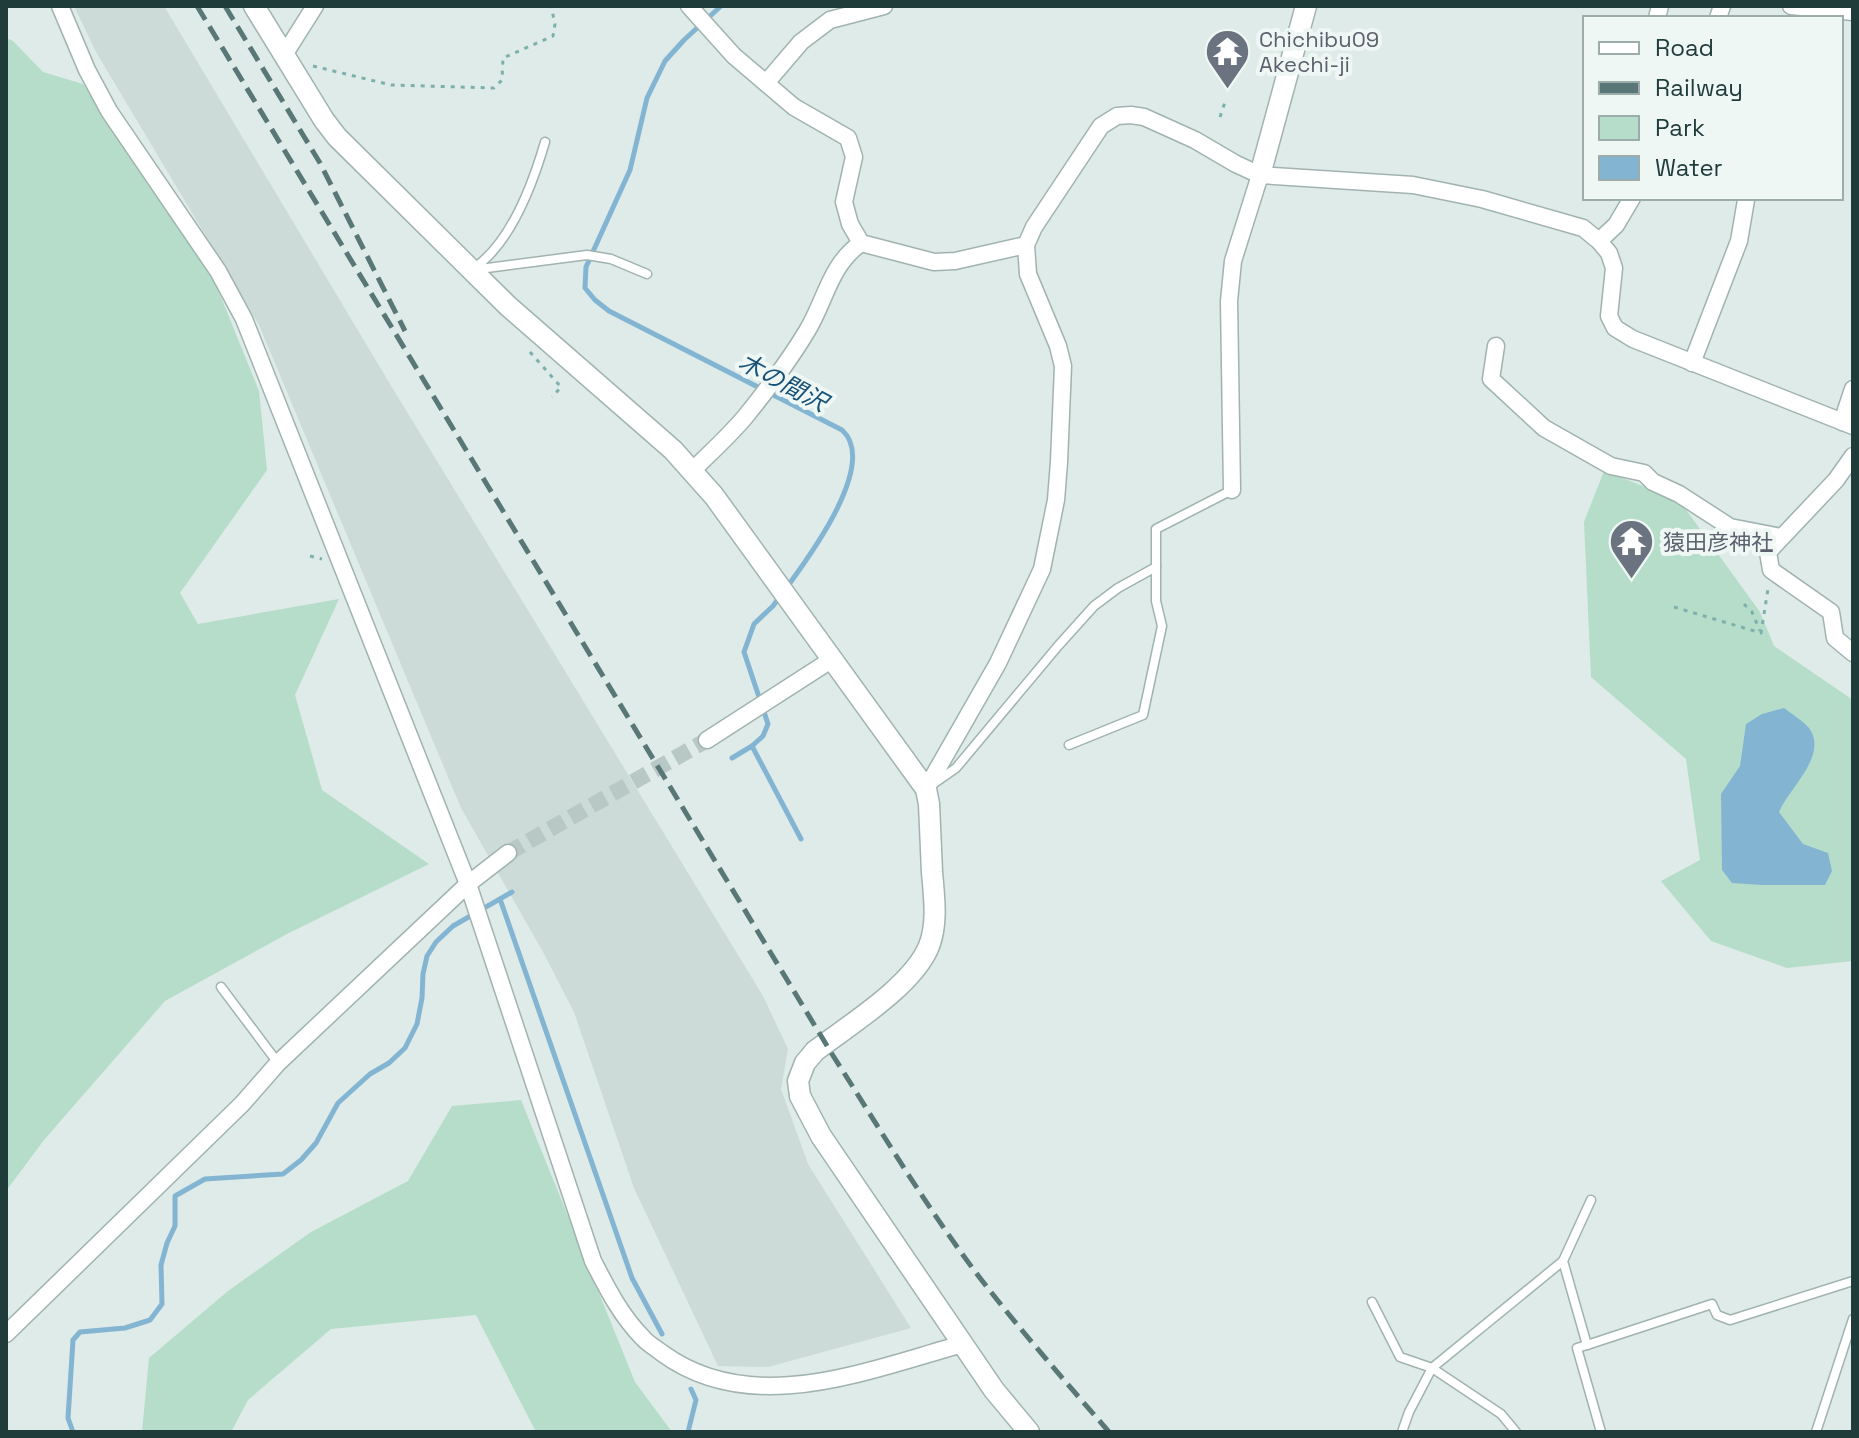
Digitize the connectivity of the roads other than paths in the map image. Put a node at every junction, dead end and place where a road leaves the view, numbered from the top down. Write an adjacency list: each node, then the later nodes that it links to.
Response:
1 (60, 6): 35 (street)
2 (254, 6): 9 (street)
3 (315, 6): 9 (street)
4 (884, 6): 10 (street)
5 (1306, 6): 12 (street)
6 (1791, 6): 8 (street)
7 (694, 12): 10 (street)
8 (1853, 12)
9 (285, 57): 18 (street)
10 (766, 83): 16 (street)
11 (545, 142): 18 (lane)
12 (1260, 175): 15 (street); 17 (street); 26 (street)
13 (1631, 200): 15 (street)
14 (1746, 200): 21 (street)
15 (1599, 241): 21 (street)
16 (861, 243): 17 (street); 25 (street)
17 (1026, 245): 33 (street)
18 (472, 270): 19 (lane); 25 (street)
19 (647, 274)
20 (1496, 346): 27 (street)
21 (1692, 363): 23 (street)
22 (1853, 389): 23 (street)
23 (1847, 424)
24 (1853, 456): 27 (street)
25 (693, 470): 30 (street)
26 (1232, 490): 28 (lane)
27 (1781, 537): 29 (street)
28 (1156, 567): 32 (lane); 33 (lane)
29 (1853, 653)
30 (831, 660): 31 (street); 33 (street)
31 (707, 740)
32 (1069, 745)
33 (926, 789): 44 (street)
34 (508, 853): 35 (street)
35 (468, 884): 37 (street); 44 (street)
36 (221, 987): 37 (lane)
37 (278, 1063): 43 (street)
38 (1591, 1200): 39 (lane)
39 (1563, 1261): 45 (lane); 46 (lane)
40 (1853, 1281): 45 (lane)
41 (1372, 1302): 46 (lane)
42 (1853, 1319): 51 (lane)
43 (6, 1334)
44 (963, 1344): 47 (street)
45 (1587, 1345): 50 (lane)
46 (1432, 1368): 48 (lane); 49 (lane)
47 (1029, 1432)
48 (1402, 1432)
49 (1516, 1432)
50 (1601, 1432)
51 (1816, 1432)

